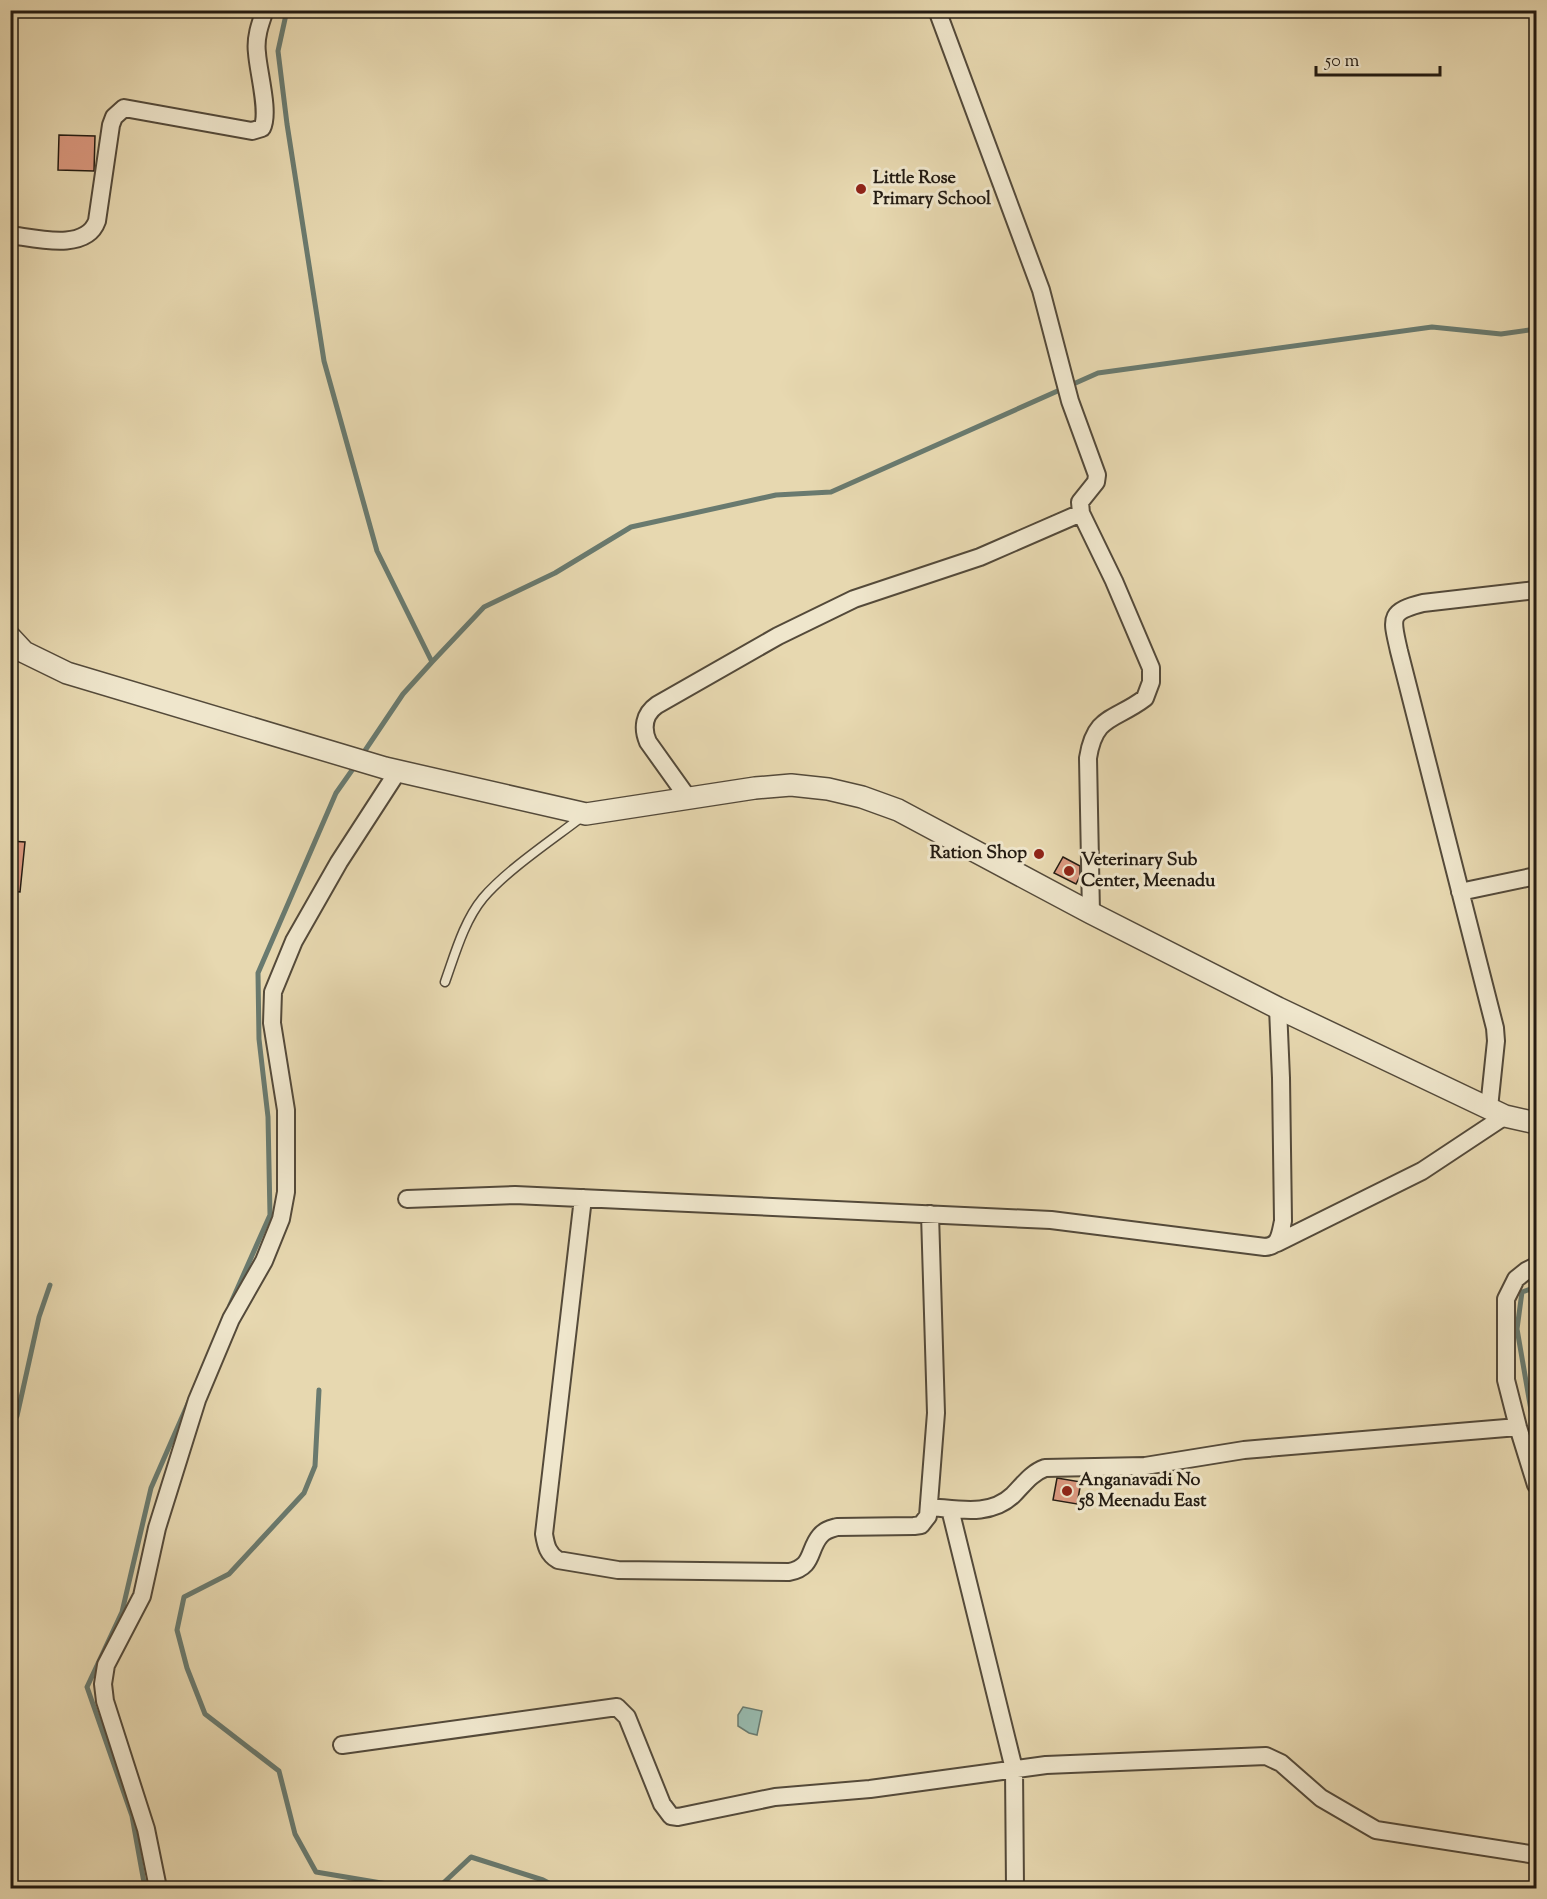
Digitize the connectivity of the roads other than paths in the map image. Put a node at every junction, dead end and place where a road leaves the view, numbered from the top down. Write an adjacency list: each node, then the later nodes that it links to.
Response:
1 (265, 10): 3 (street)
2 (937, 10): 4 (street)
3 (10, 235)
4 (1081, 513): 8 (street); 12 (street)
5 (1536, 590): 11 (street)
6 (10, 638): 7 (street)
7 (392, 770): 9 (street); 29 (street)
8 (688, 798): 9 (street); 12 (street)
9 (586, 814): 13 (lane)
10 (1536, 876): 11 (street)
11 (1460, 892): 15 (street)
12 (1090, 913): 14 (street)
13 (445, 982)
14 (1278, 1008): 15 (street); 20 (street)
15 (1497, 1112): 16 (street); 20 (street)
16 (1536, 1123)
17 (583, 1198): 18 (street); 19 (street); 24 (street)
18 (407, 1199)
19 (930, 1214): 20 (street); 24 (street)
20 (1277, 1243)
21 (1536, 1266): 22 (street)
22 (1518, 1426): 23 (street); 25 (street)
23 (1536, 1485)
24 (929, 1507): 25 (street)
25 (950, 1509): 27 (street)
26 (342, 1745): 27 (street)
27 (1014, 1769): 28 (street); 30 (street)
28 (1536, 1855)
29 (158, 1888)
30 (1015, 1888)

